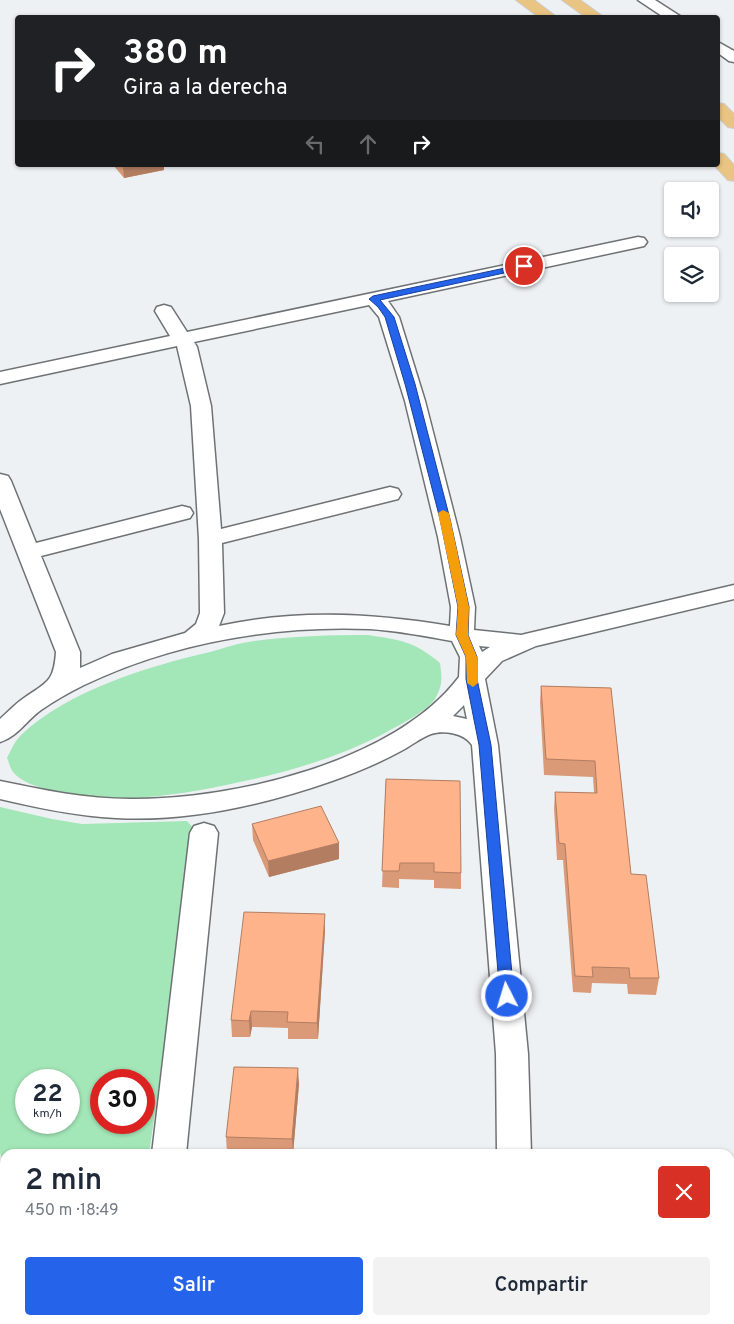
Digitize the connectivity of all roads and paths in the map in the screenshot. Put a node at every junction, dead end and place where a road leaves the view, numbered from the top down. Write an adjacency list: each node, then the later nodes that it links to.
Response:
1 (516, 0): 5 (highway)
2 (524, 0): 5 (highway)
3 (570, 0): 6 (highway)
4 (645, 0): 7 (street)
5 (545, 14)
6 (593, 15)
7 (671, 15)
8 (720, 48): 9 (street)
9 (734, 58)
10 (720, 110): 11 (highway)
11 (734, 123)
12 (720, 160): 13 (highway)
13 (734, 176)
14 (638, 242): 15 (street)
15 (373, 299): 17 (street); 25 (street)
16 (164, 311): 17 (street)
17 (183, 339): 18 (street); 22 (street)
18 (0, 378)
19 (0, 481): 23 (street)
20 (390, 494): 22 (street)
21 (182, 513): 23 (street)
22 (210, 539): 26 (street)
23 (28, 552): 32 (street)
24 (734, 592): 31 (street)
25 (463, 607): 27 (street); 29 (street)
26 (212, 614): 28 (street); 30 (street)
27 (420, 628): 28 (street); 29 (street)
28 (252, 629): 30 (street)
29 (462, 635): 31 (street); 34 (street)
30 (192, 640): 33 (street)
31 (535, 640): 34 (street)
32 (68, 652): 33 (street); 35 (street)
33 (122, 660): 35 (street)
34 (472, 679): 36 (street); 38 (street)
35 (53, 691): 37 (street)
36 (425, 726): 38 (street); 41 (street)
37 (0, 733)
38 (485, 745): 45 (street)
39 (0, 777): 40 (street)
40 (11, 792): 42 (street)
41 (244, 796): 42 (street); 43 (street)
42 (164, 808): 43 (street)
43 (204, 833): 44 (street)
44 (170, 1149)
45 (514, 1149)

